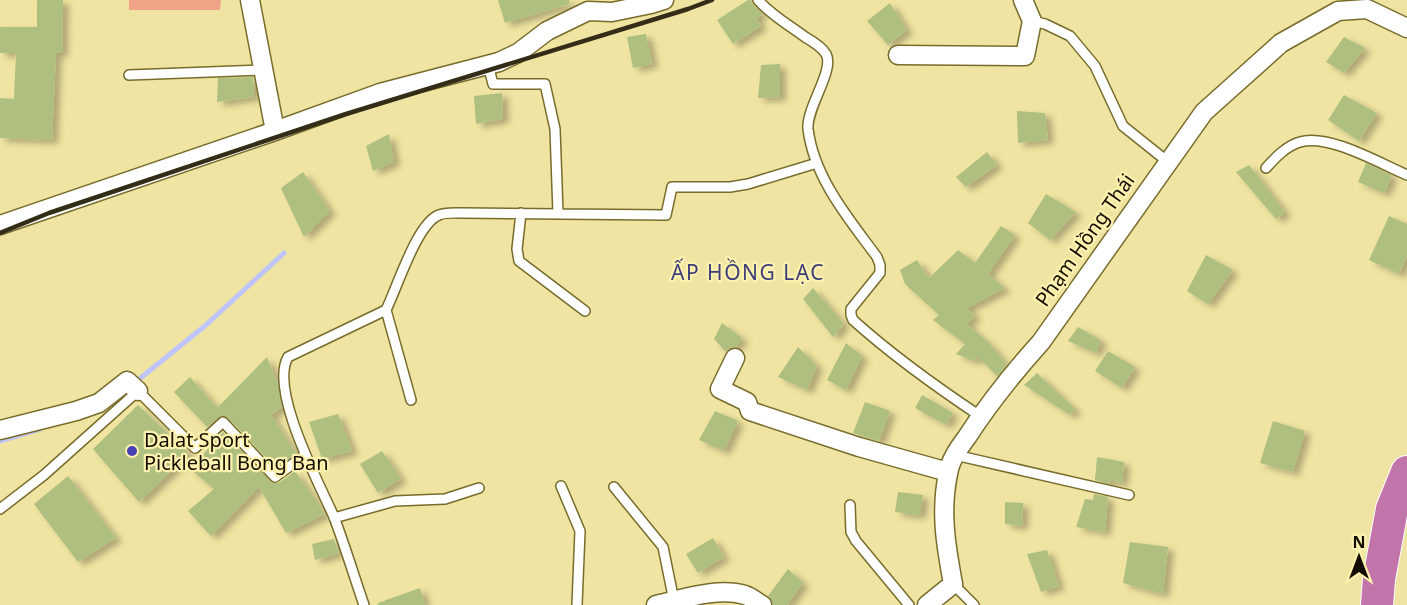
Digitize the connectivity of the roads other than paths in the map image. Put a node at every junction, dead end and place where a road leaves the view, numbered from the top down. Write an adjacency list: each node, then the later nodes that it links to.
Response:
1 (250, 0): 10 (street)
2 (664, 0): 5 (street)
3 (758, 0): 14 (lane)
4 (1023, 0): 6 (street)
5 (586, 5): 9 (street)
6 (1032, 21): 8 (street); 13 (lane)
7 (1407, 28): 13 (street, Phạm Hồng Thái)
8 (898, 56)
9 (488, 65): 12 (street); 18 (lane)
10 (262, 70): 11 (lane); 12 (street)
11 (129, 75)
12 (275, 131): 19 (street)
13 (1168, 162): 25 (street, Phạm Hồng Thái)
14 (817, 163): 18 (lane); 25 (lane)
15 (1266, 168): 16 (lane)
16 (1407, 176)
17 (521, 213): 18 (lane); 20 (lane); 21 (lane)
18 (558, 213)
19 (0, 225)
20 (386, 310): 24 (lane); 27 (lane)
21 (585, 311)
22 (735, 358): 29 (street)
23 (134, 387): 26 (street); 27 (lane); 36 (lane)
24 (411, 400)
25 (980, 416): 28 (street, Phạm Hồng Thái)
26 (0, 430)
27 (305, 455): 37 (lane)
28 (955, 455): 29 (street, Phạm Hồng Thái); 34 (lane)
29 (948, 472): 38 (street, Phạm Hồng Thái)
30 (1407, 472): 47 (highway)
31 (561, 486): 41 (lane)
32 (614, 487): 39 (lane)
33 (479, 488): 37 (lane)
34 (1129, 495)
35 (850, 505): 44 (lane)
36 (0, 509)
37 (334, 518): 40 (lane)
38 (953, 584): 45 (street); 46 (lane)
39 (674, 601): 42 (street); 43 (street)
40 (364, 605)
41 (577, 605)
42 (656, 605)
43 (762, 605)
44 (909, 605)
45 (927, 605)
46 (974, 605)
47 (1377, 605)

